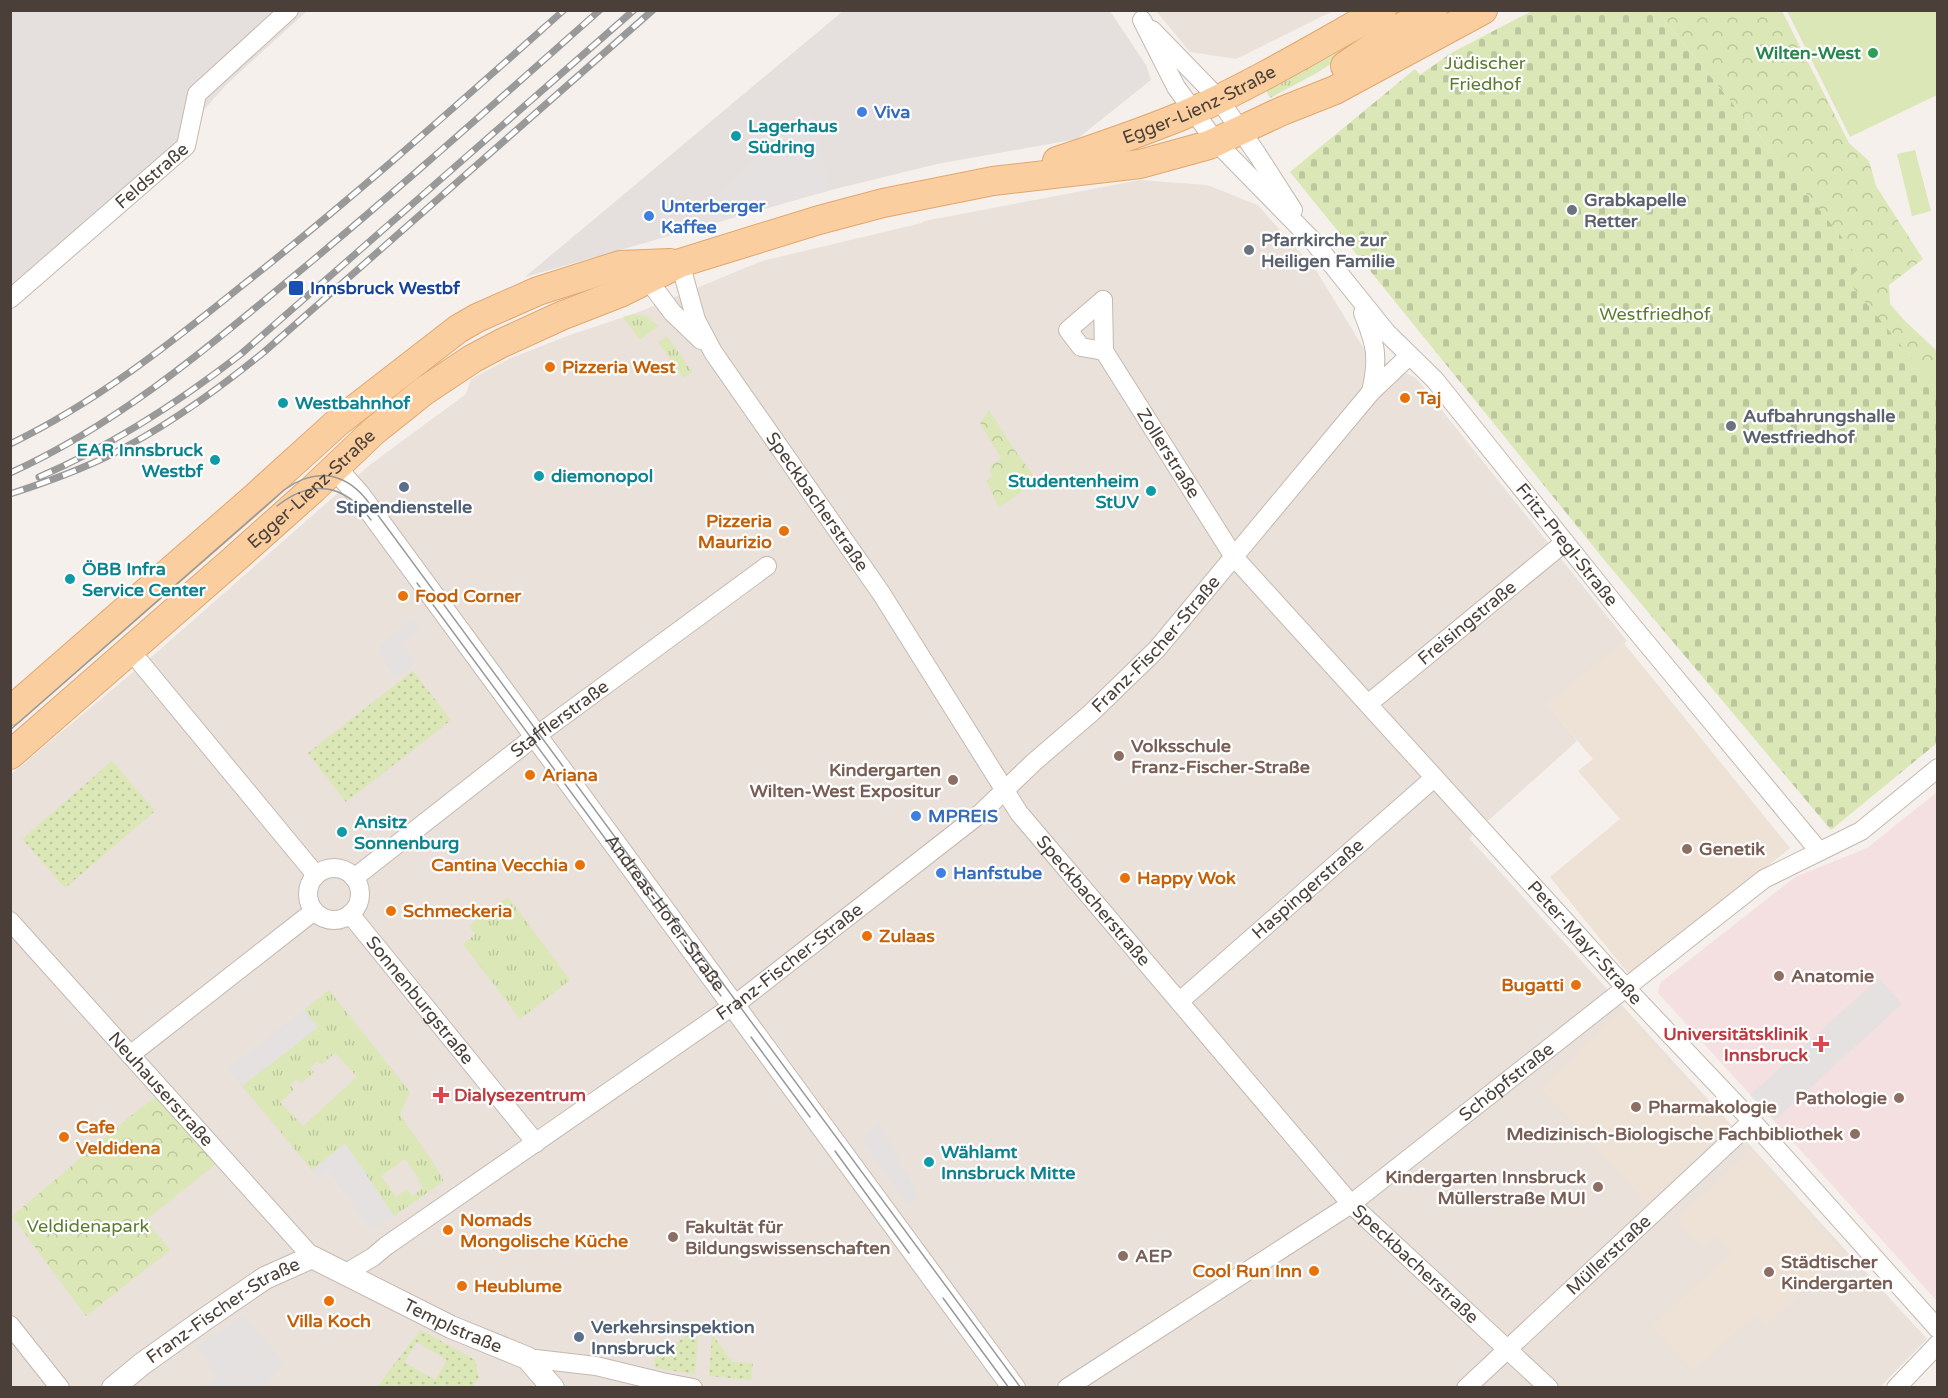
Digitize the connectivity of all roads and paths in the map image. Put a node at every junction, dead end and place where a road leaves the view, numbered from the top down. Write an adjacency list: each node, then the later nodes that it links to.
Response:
1 (289, 10): 15 (street, Feldstraße)
2 (1382, 10): 6 (main road, Egger-Lienz-Straße)
3 (1433, 10): 8 (main road, Egger-Lienz-Straße)
4 (1483, 10): 8 (main road, Egger-Lienz-Straße)
5 (1138, 15): 6 (street, Fritz-Pregl-Straße); 7 (street, Fritz-Pregl-Straße)
6 (1218, 98): 7 (main road, Egger-Lienz-Straße); 9 (street, Fritz-Pregl-Straße)
7 (1192, 111): 9 (street, Fritz-Pregl-Straße); 10 (main road, Egger-Lienz-Straße)
8 (1282, 111): 9 (main road, Egger-Lienz-Straße)
9 (1229, 136): 10 (main road, Egger-Lienz-Straße); 11 (street, Fritz-Pregl-Straße); 11 (street, Fritz-Pregl-Straße)
10 (1006, 178): 12 (main road, Egger-Lienz-Straße)
11 (1312, 241): 14 (street, Fritz-Pregl-Straße)
12 (680, 263): 13 (main road, Egger-Lienz-Straße); 16 (main road, Egger-Lienz-Straße); 19 (street, Speckbacherstraße)
13 (648, 280): 17 (main road, Egger-Lienz-Straße); 19 (street, Speckbacherstraße)
14 (1357, 296): 20 (street, Fritz-Pregl-Straße); 21 (street)
15 (10, 299)
16 (506, 305): 17 (main road); 22 (main road, Egger-Lienz-Straße)
17 (502, 343): 23 (main road, Egger-Lienz-Straße)
18 (1104, 351): 25 (street, Zollerstraße)
19 (713, 352): 34 (street, Speckbacherstraße)
20 (1409, 356): 21 (street, Franz-Fischer-Straße); 24 (street, Fritz-Pregl-Straße)
21 (1371, 392): 25 (street, Franz-Fischer-Straße)
22 (310, 447): 23 (main road); 29 (main road, Egger-Lienz-Straße)
23 (335, 468): 27 (main road, Egger-Lienz-Straße); 30 (street, Andreas-Hofer-Straße)
24 (1565, 542): 28 (street, Freisingstraße); 35 (street, Fritz-Pregl-Straße)
25 (1234, 557): 28 (street, Peter-Mayr-Straße); 34 (street, Franz-Fischer-Straße)
26 (767, 566): 30 (street, Stafflerstraße)
27 (130, 650): 31 (main road, Egger-Lienz-Straße); 36 (street)
28 (1368, 704): 33 (street, Peter-Mayr-Straße)
29 (10, 711)
30 (535, 737): 37 (street, Stafflerstraße); 43 (street, Andreas-Hofer-Straße)
31 (10, 755)
32 (1938, 768): 35 (street, Schöpfstraße)
33 (1434, 778): 41 (street, Peter-Mayr-Straße); 42 (street, Haspingerstraße)
34 (1005, 790): 42 (street, Speckbacherstraße); 43 (street, Franz-Fischer-Straße)
35 (1819, 851): 41 (street, Schöpfstraße)
36 (316, 875): 37 (street); 38 (street)
37 (354, 878): 39 (street)
38 (314, 910): 39 (street); 44 (street)
39 (350, 914): 46 (street, Sonnenburgstraße)
40 (10, 921): 44 (street, Neuhauserstraße)
41 (1625, 987): 45 (street, Peter-Mayr-Straße); 47 (street, Schöpfstraße)
42 (1180, 1001): 47 (street, Speckbacherstraße)
43 (733, 1005): 46 (street, Franz-Fischer-Straße); 59 (street, Andreas-Hofer-Straße)
44 (130, 1055): 48 (street, Neuhauserstraße)
45 (1752, 1121): 51 (street, Peter-Mayr-Straße); 53 (street, Müllerstraße)
46 (536, 1143): 49 (street, Franz-Fischer-Straße)
47 (1351, 1204): 53 (street, Speckbacherstraße); 60 (street, Schöpfstraße)
48 (312, 1257): 49 (street, Franz-Fischer-Straße); 56 (street, Franz-Fischer-Straße)
49 (346, 1273): 54 (street, Templstraße)
50 (10, 1325): 55 (street)
51 (1938, 1329)
52 (1938, 1344): 63 (street)
53 (1507, 1348): 61 (street, Müllerstraße); 62 (street, Speckbacherstraße)
54 (528, 1358): 57 (street, Templstraße); 58 (street)
55 (60, 1388)
56 (113, 1388)
57 (553, 1388)
58 (693, 1388)
59 (1014, 1388)
60 (1067, 1388)
61 (1466, 1388)
62 (1549, 1388)
63 (1896, 1388)

